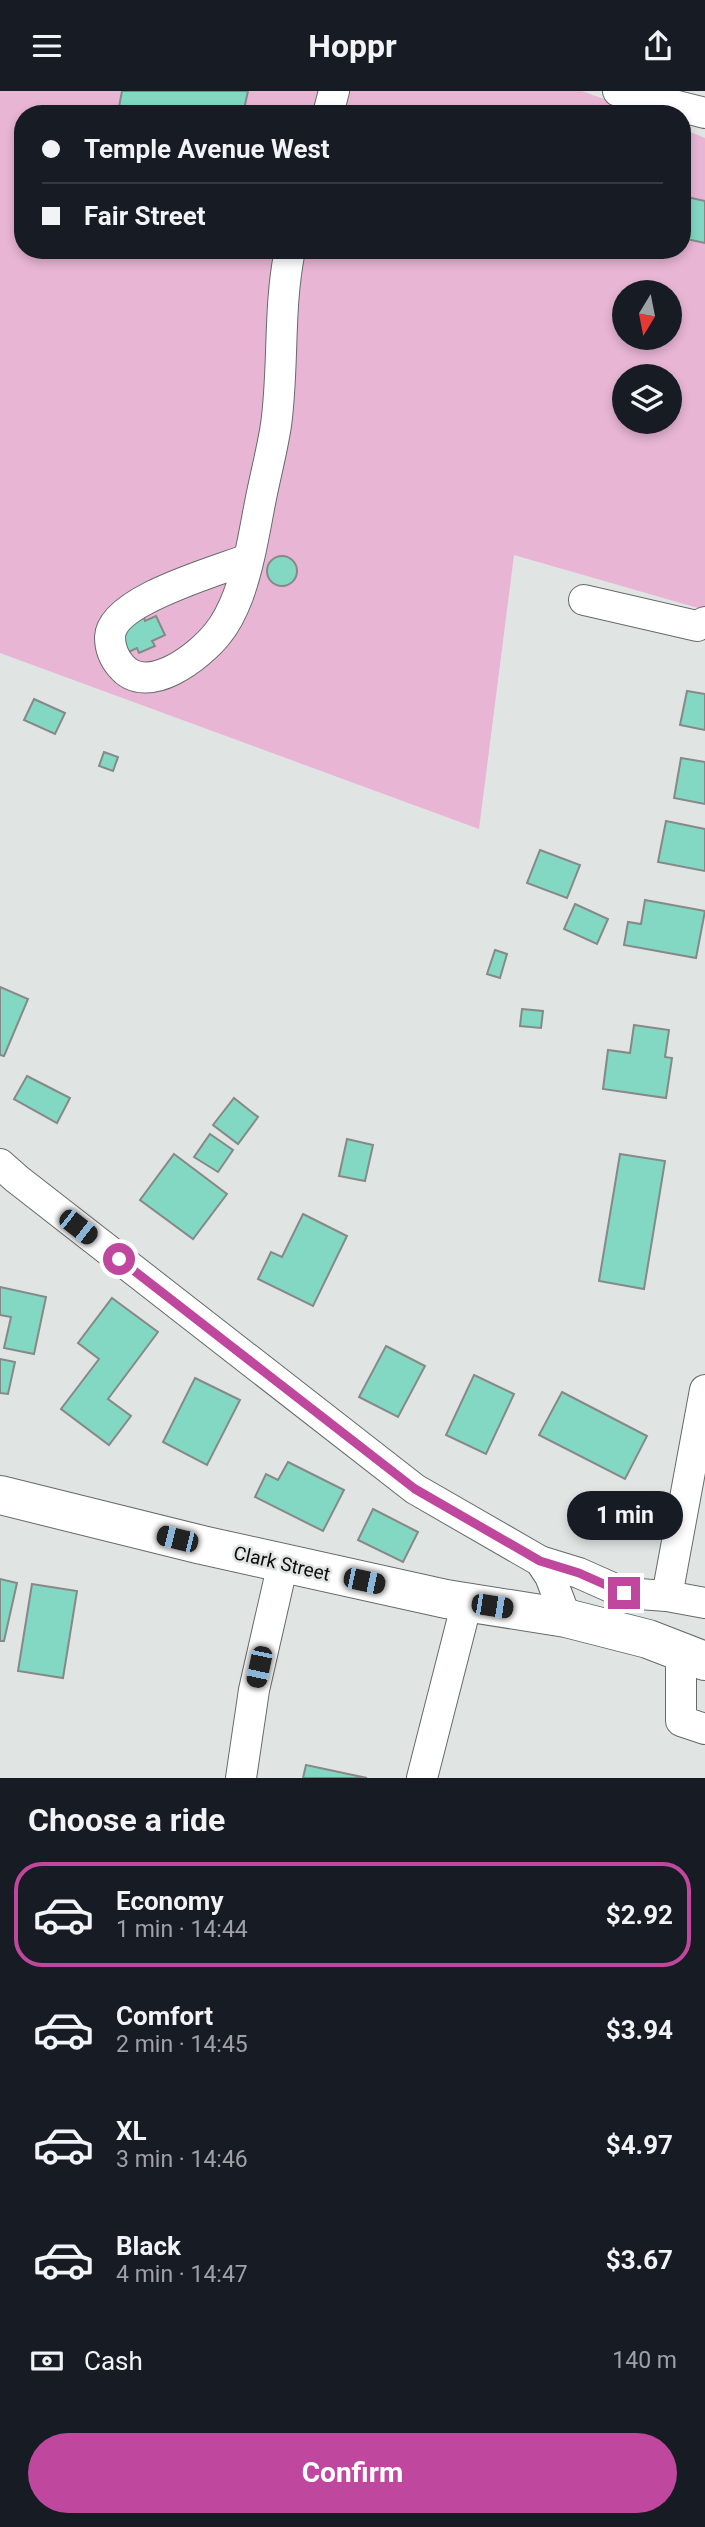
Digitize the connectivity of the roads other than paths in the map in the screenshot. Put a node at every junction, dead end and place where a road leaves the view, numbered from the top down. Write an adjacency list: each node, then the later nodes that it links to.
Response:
1 (618, 91): 2 (street)
2 (673, 105)
3 (288, 259): 4 (street)
4 (248, 559): 4 (street)
5 (584, 600): 6 (street)
6 (705, 622)
7 (0, 1164): 10 (street)
8 (705, 1390): 12 (street)
9 (0, 1495): 11 (main road, Clark Street)
10 (540, 1561): 12 (street); 15 (street)
11 (283, 1563): 13 (main road, Clark Street); 18 (street)
12 (667, 1596): 14 (street)
13 (467, 1602): 15 (main road, Clark Street); 19 (street)
14 (705, 1603)
15 (566, 1618): 16 (main road, Clark Street)
16 (693, 1656): 17 (street)
17 (705, 1729)
18 (241, 1778)
19 (422, 1778)

